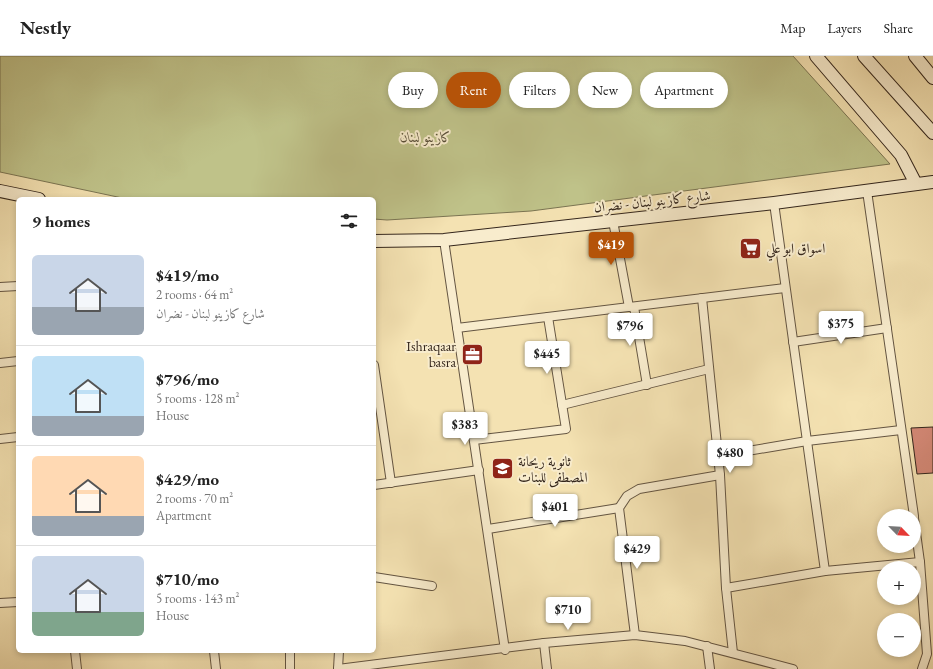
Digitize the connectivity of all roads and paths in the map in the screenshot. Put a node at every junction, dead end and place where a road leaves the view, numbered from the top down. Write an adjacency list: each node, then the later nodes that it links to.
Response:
1 (816, 56): 7 (street)
2 (864, 56): 5 (street)
3 (918, 57): 4 (street)
4 (933, 78)
5 (933, 133)
6 (933, 182): 7 (street, شارع كازينو لبنان - نضران)
7 (916, 184): 8 (street, شارع كازينو لبنان - نضران)
8 (867, 190): 11 (street, شارع كازينو لبنان - نضران); 22 (street)
9 (0, 192): 10 (street)
10 (23, 197)
11 (774, 203): 12 (street, شارع كازينو لبنان - نضران); 17 (street)
12 (613, 221): 13 (street, شارع كازينو لبنان - نضران); 19 (street)
13 (444, 240): 14 (street, شارع كازينو لبنان - نضران); 21 (street)
14 (376, 241)
15 (16, 286): 16 (street)
16 (0, 287)
17 (785, 288): 18 (street); 23 (street)
18 (702, 298): 19 (street); 26 (street)
19 (631, 307): 20 (street); 28 (street)
20 (548, 317): 21 (street); 29 (street)
21 (457, 328): 33 (street)
22 (887, 328): 23 (street); 30 (street)
23 (793, 342): 34 (street)
24 (16, 361): 25 (street)
25 (0, 363)
26 (709, 369): 28 (street); 35 (street)
27 (376, 379): 38 (street)
28 (647, 385): 29 (street)
29 (562, 405): 33 (street)
30 (901, 430): 34 (street); 41 (street)
31 (16, 437): 32 (street)
32 (0, 439)
33 (474, 440): 36 (street)
34 (807, 441): 35 (street); 44 (street)
35 (718, 456): 37 (street)
36 (479, 470): 38 (street); 42 (street)
37 (720, 475): 40 (street); 48 (street)
38 (391, 483): 39 (street)
39 (376, 487)
40 (619, 508): 42 (street); 51 (street)
41 (913, 509)
42 (488, 530): 54 (street)
43 (877, 566): 44 (street)
44 (825, 571): 48 (street)
45 (921, 575): 67 (street)
46 (376, 577): 47 (street)
47 (432, 586)
48 (726, 588): 59 (street)
49 (16, 602): 50 (street)
50 (0, 603)
51 (635, 635): 52 (street); 53 (street)
52 (544, 644): 54 (street); 64 (street)
53 (707, 646): 59 (street); 65 (street)
54 (505, 650): 63 (street)
55 (75, 653): 60 (street)
56 (214, 653): 61 (street)
57 (290, 653): 62 (street)
58 (339, 653): 63 (street)
59 (733, 653): 66 (street)
60 (77, 669)
61 (216, 669)
62 (290, 669)
63 (338, 669)
64 (547, 669)
65 (710, 669)
66 (793, 669)
67 (922, 669)

